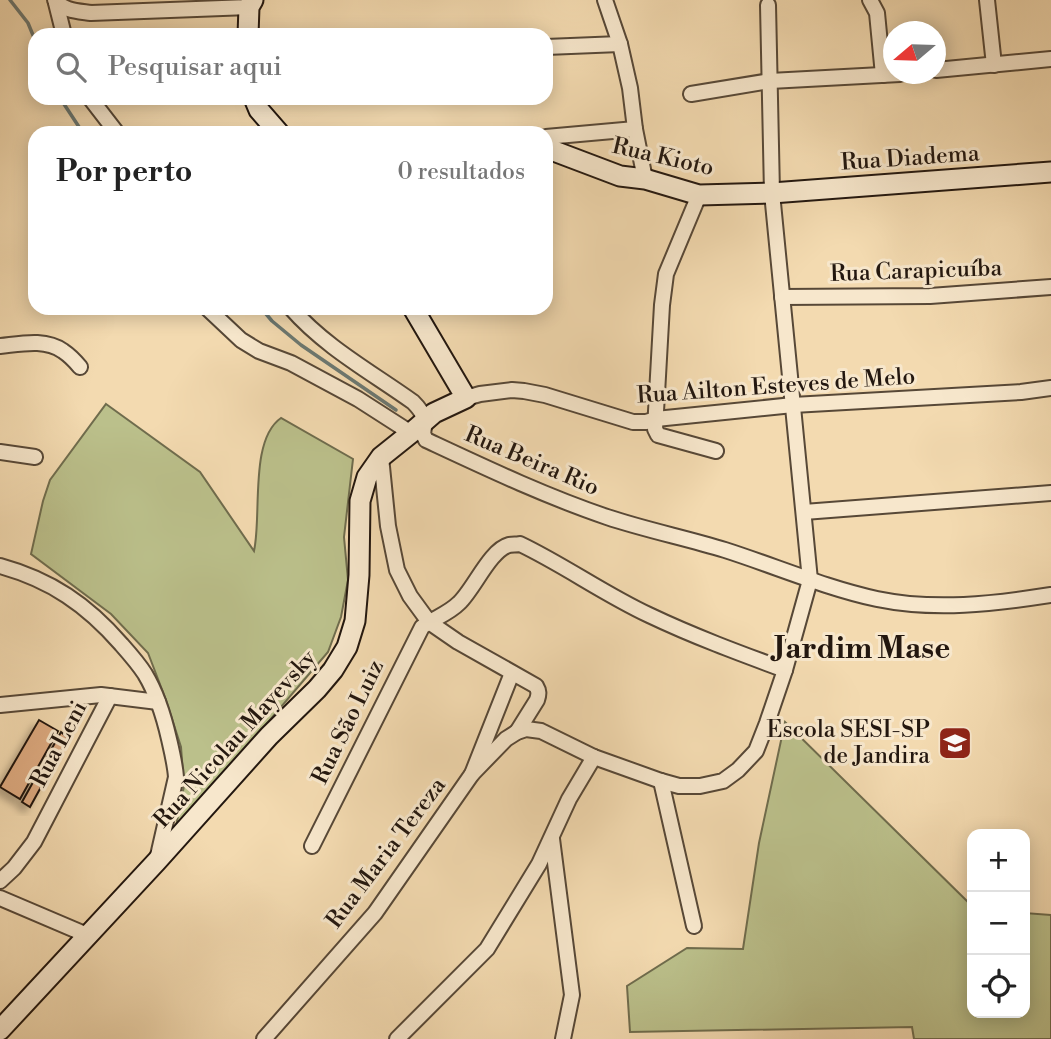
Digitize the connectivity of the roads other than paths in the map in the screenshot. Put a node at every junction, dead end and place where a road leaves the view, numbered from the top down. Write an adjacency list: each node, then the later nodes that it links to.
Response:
1 (605, 0): 9 (street)
2 (870, 0): 14 (street)
3 (987, 0): 12 (street)
4 (55, 1): 5 (street); 7 (street)
5 (251, 3): 8 (street)
6 (768, 5): 15 (street)
7 (62, 28)
8 (249, 28)
9 (620, 44): 10 (street); 21 (street)
10 (553, 47)
11 (1051, 59): 12 (street)
12 (994, 65): 13 (street)
13 (946, 69)
14 (883, 75): 15 (street)
15 (770, 80): 16 (street); 26 (street)
16 (691, 94)
17 (95, 105): 19 (street)
18 (257, 105): 20 (street)
19 (112, 126)
20 (273, 126)
21 (635, 129): 22 (street); 25 (street)
22 (553, 135)
23 (553, 151): 25 (street, Rua Kioto)
24 (1051, 172): 26 (street, Rua Diadema)
25 (645, 179): 27 (street, Rua Kioto)
26 (772, 193): 27 (street, Rua Kioto); 29 (street)
27 (699, 195): 38 (street)
28 (1051, 287): 29 (street, Rua Carapicuíba)
29 (782, 297): 37 (street)
30 (214, 315): 39 (street)
31 (296, 315): 39 (street, Rua Beira Rio)
32 (416, 315): 36 (street)
33 (0, 345): 34 (street)
34 (80, 367)
35 (1051, 388): 37 (street, Rua Ailton Esteves de Melo)
36 (466, 398): 38 (street, Rua Ailton Esteves de Melo); 39 (street, Rua Nicolau Mayevsky)
37 (793, 405): 38 (street, Rua Ailton Esteves de Melo); 45 (street)
38 (656, 419): 40 (street)
39 (418, 427): 43 (street, Rua Nicolau Mayevsky); 47 (street, Rua Beira Rio)
40 (716, 451)
41 (0, 452): 42 (street)
42 (35, 457)
43 (381, 457): 49 (street); 61 (street, Rua Nicolau Mayevsky)
44 (1051, 493): 45 (street)
45 (804, 512): 47 (street)
46 (0, 566): 53 (street)
47 (810, 580): 48 (street); 50 (street)
48 (1051, 595)
49 (429, 622): 50 (street); 51 (street); 60 (street, Rua São Luiz)
50 (785, 670): 58 (street)
51 (512, 673): 55 (street); 57 (street, Rua Maria Tereza)
52 (110, 696): 53 (street); 54 (street); 62 (street, Rua Leni)
53 (159, 702): 61 (street)
54 (0, 705)
55 (517, 732): 56 (street); 57 (street)
56 (594, 757): 58 (street); 59 (street)
57 (472, 774): 69 (street, Rua Maria Tereza)
58 (661, 781): 64 (street)
59 (552, 837): 70 (street); 71 (street)
60 (312, 846)
61 (157, 861): 65 (street, Rua Nicolau Mayevsky)
62 (0, 881)
63 (0, 898): 65 (street)
64 (694, 926)
65 (88, 934): 66 (street, Rua Nicolau Mayevsky)
66 (23, 1004): 67 (street, Rua Nicolau Mayevsky); 68 (street, Rua Nicolau Mayevsky)
67 (0, 1030)
68 (15, 1039)
69 (264, 1039)
70 (397, 1039)
71 (562, 1039)

